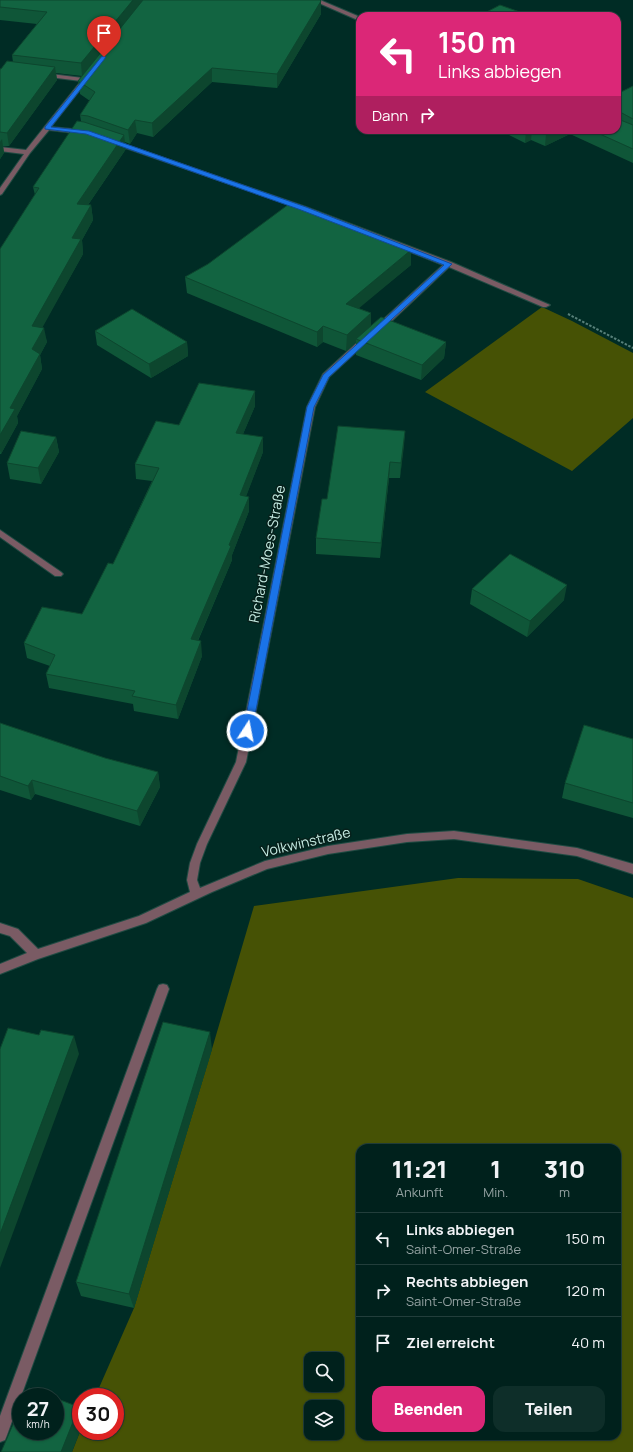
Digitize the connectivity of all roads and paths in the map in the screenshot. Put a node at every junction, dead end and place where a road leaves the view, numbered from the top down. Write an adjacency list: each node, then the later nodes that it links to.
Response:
1 (315, 0): 2 (street)
2 (356, 17)
3 (95, 67): 5 (street)
4 (39, 75): 5 (street)
5 (85, 80): 6 (street)
6 (47, 128): 7 (street); 10 (street)
7 (87, 132)
8 (109, 140): 12 (street)
9 (0, 149): 10 (street)
10 (28, 152): 11 (street)
11 (0, 193)
12 (448, 264): 13 (street); 18 (street, Richard-Moes-Straße)
13 (546, 304): 14 (path)
14 (633, 348)
15 (0, 533): 16 (street)
16 (58, 574)
17 (633, 869): 18 (street, Volkwinstraße)
18 (196, 894): 20 (street, Volkwinstraße)
19 (0, 928): 20 (street)
20 (36, 955): 21 (street, Volkwinstraße)
21 (0, 969)
22 (163, 989): 23 (street)
23 (0, 1435)

